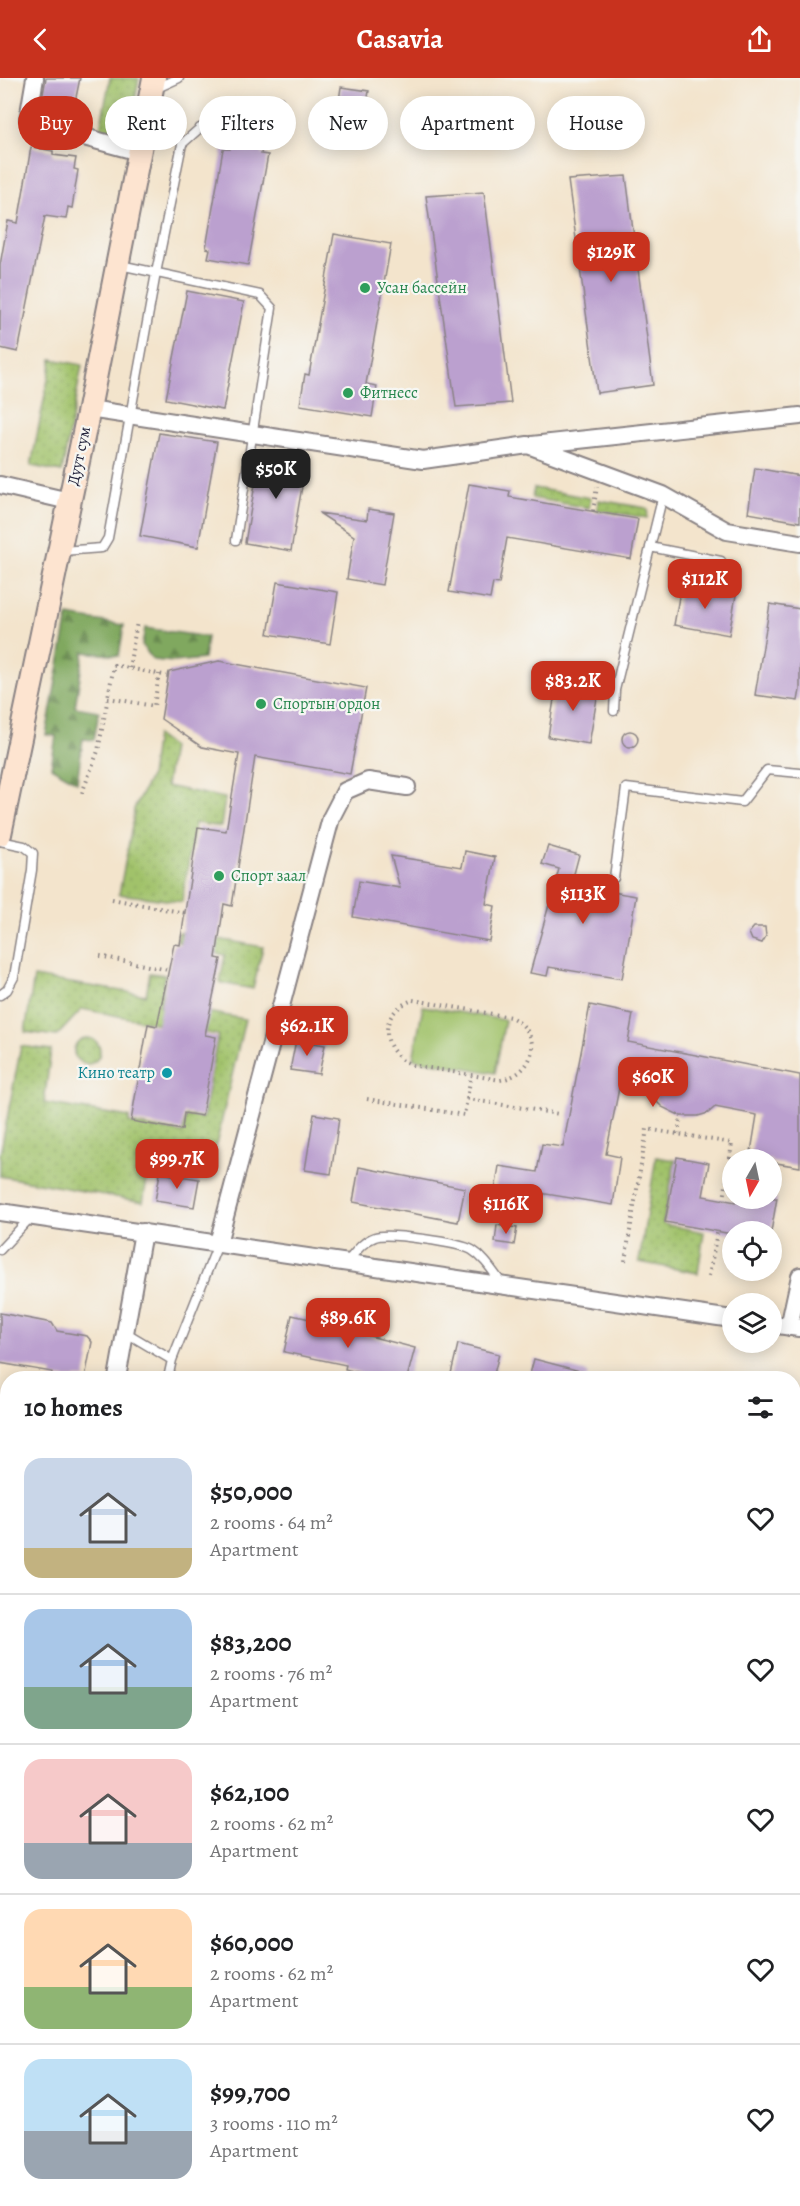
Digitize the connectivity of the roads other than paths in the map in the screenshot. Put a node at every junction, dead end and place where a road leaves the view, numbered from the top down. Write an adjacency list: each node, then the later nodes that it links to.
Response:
1 (35, 78): 5 (street)
2 (179, 78): 3 (lane)
3 (153, 84): 5 (main road, Дуут сум)
4 (199, 129): 7 (lane)
5 (139, 152): 6 (main road, Дуут сум)
6 (117, 264): 7 (lane); 8 (main road, Дуут сум)
7 (156, 273): 9 (lane); 11 (lane)
8 (89, 409): 9 (street); 15 (main road, Дуут сум)
9 (131, 415): 11 (street); 19 (lane)
10 (800, 416): 12 (street)
11 (252, 434): 12 (street); 16 (lane)
12 (528, 445): 14 (street)
13 (0, 485): 15 (street)
14 (663, 495): 17 (street); 18 (lane)
15 (69, 501): 19 (main road, Дуут сум)
16 (236, 540)
17 (800, 543)
18 (650, 547): 20 (lane); 21 (lane)
19 (59, 551): 24 (main road, Дуут сум)
20 (722, 561)
21 (614, 711)
22 (800, 773): 26 (lane)
23 (407, 787): 31 (street)
24 (0, 834)
25 (0, 841): 27 (lane)
26 (614, 878)
27 (0, 995)
28 (0, 1212): 29 (street)
29 (31, 1217): 30 (street); 32 (lane)
30 (143, 1232): 31 (street); 38 (street)
31 (218, 1243): 33 (street); 39 (lane)
32 (0, 1250)
33 (347, 1262): 35 (street); 35 (lane)
34 (800, 1276): 37 (street)
35 (503, 1285): 36 (street)
36 (722, 1318)
37 (794, 1327)
38 (125, 1332): 39 (lane); 40 (street)
39 (172, 1360): 41 (lane)
40 (118, 1371)
41 (170, 1371)

